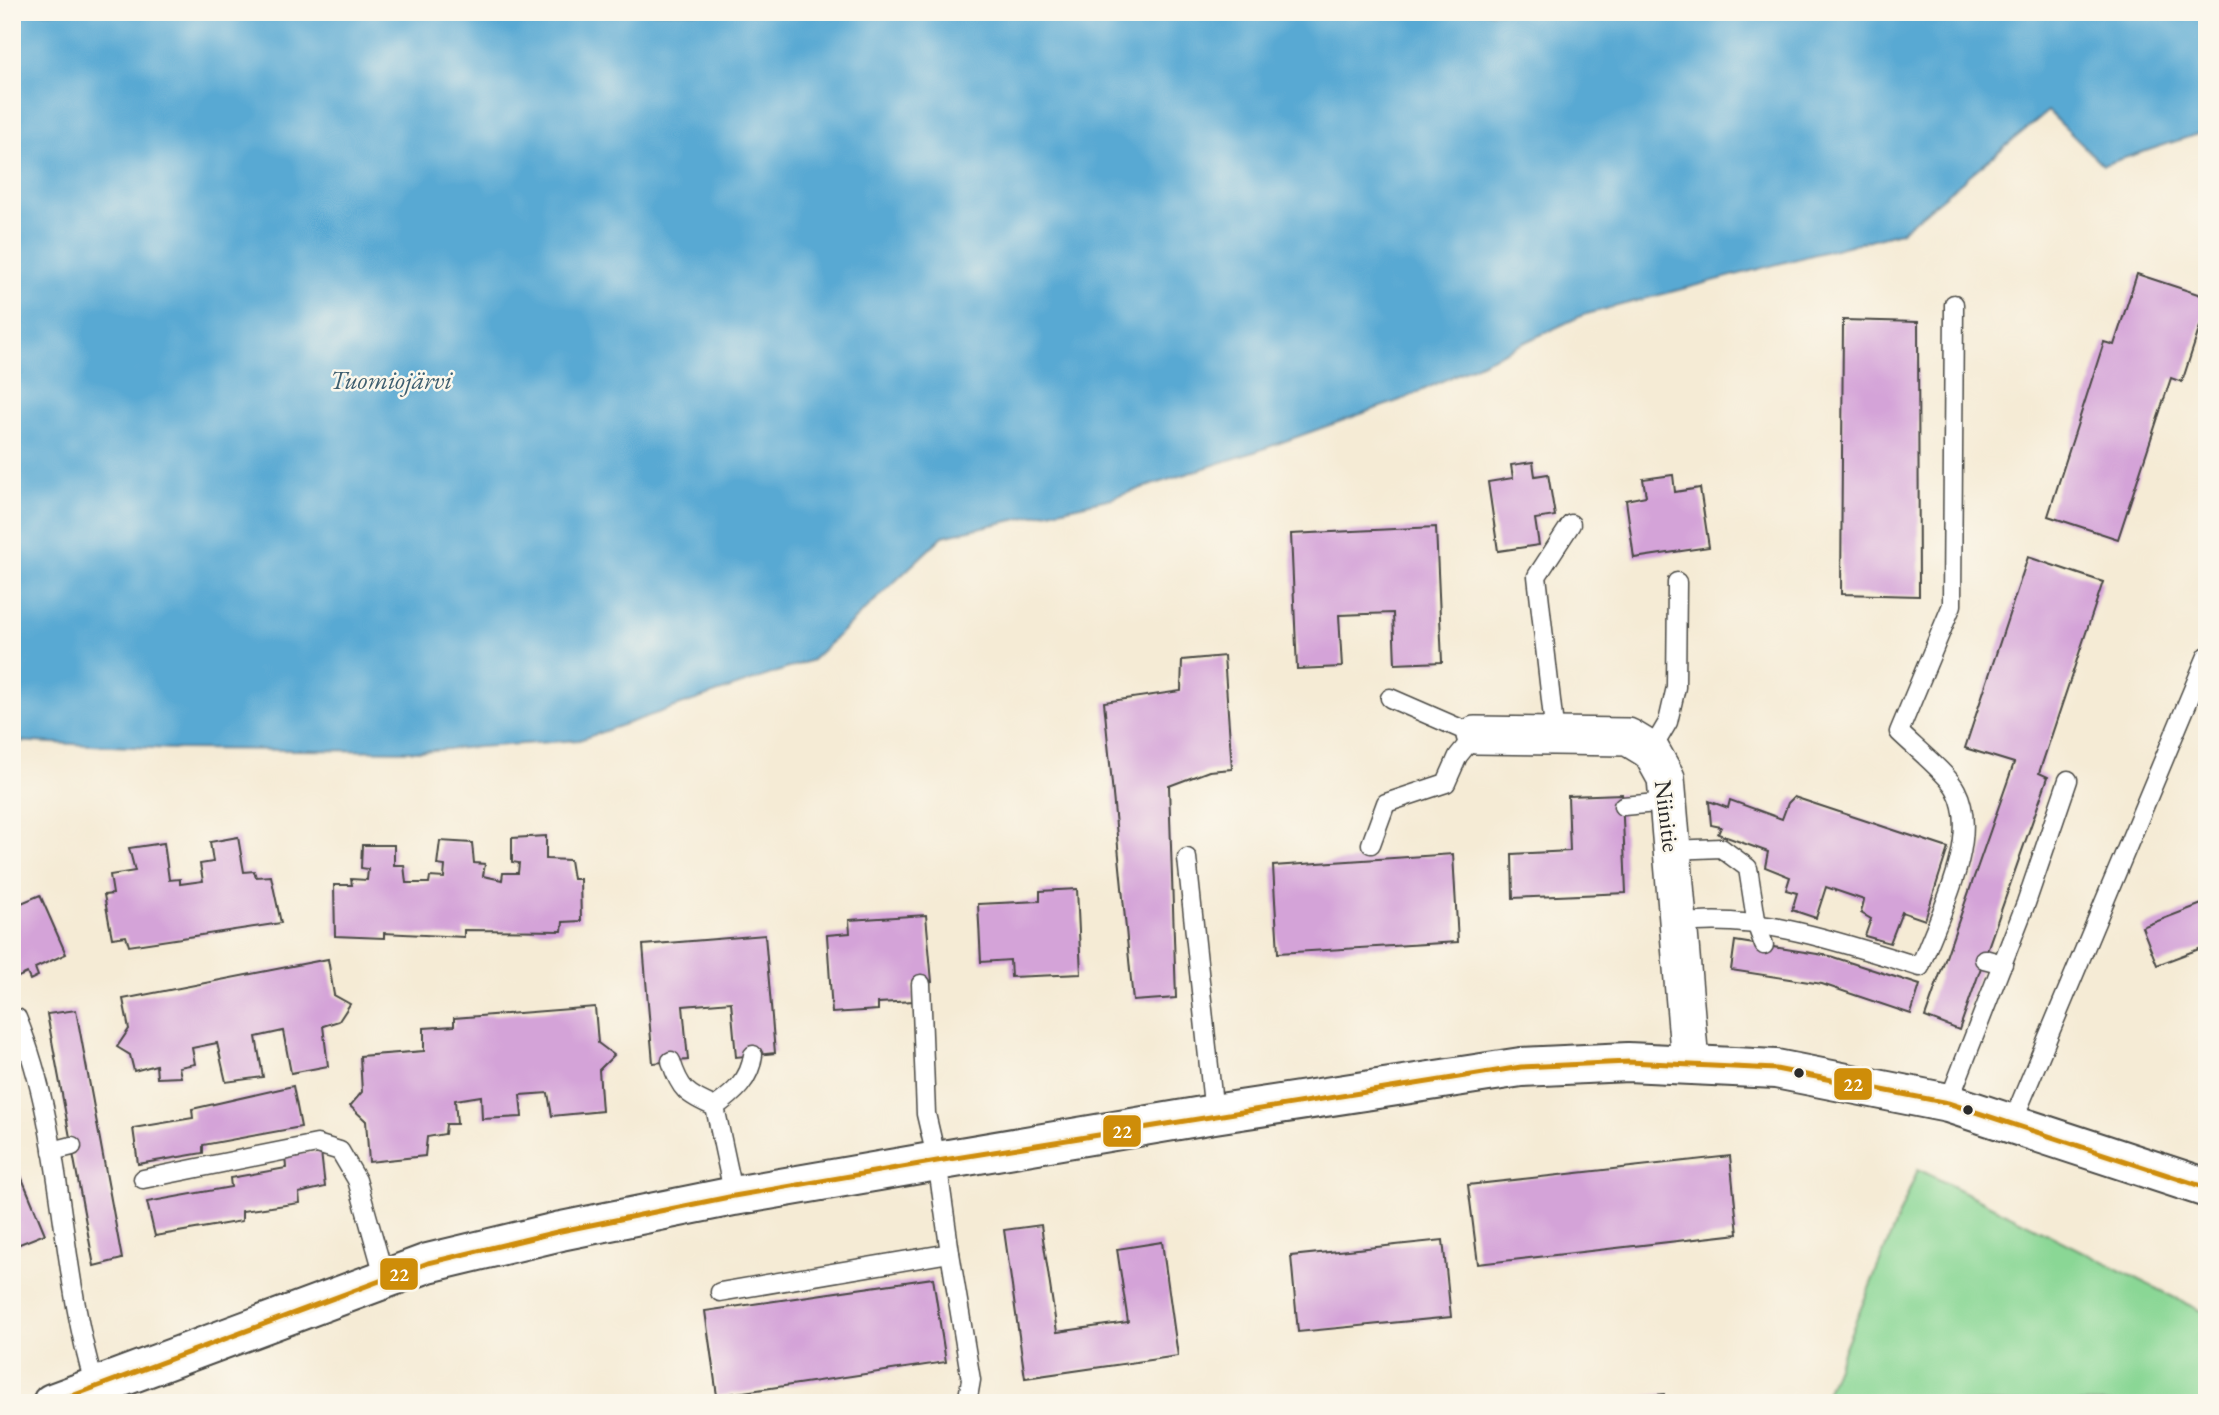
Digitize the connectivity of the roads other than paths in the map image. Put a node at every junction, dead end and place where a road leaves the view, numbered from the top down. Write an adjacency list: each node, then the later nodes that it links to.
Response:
1 (1954, 304): 16 (lane)
2 (1571, 524): 7 (lane)
3 (1677, 582): 8 (lane)
4 (2207, 656): 28 (lane)
5 (1390, 698): 6 (lane)
6 (1475, 735): 7 (street, Niinitie); 12 (lane)
7 (1555, 736): 8 (street, Niinitie)
8 (1651, 751): 10 (street, Niinitie)
9 (2068, 780): 19 (lane)
10 (1668, 802): 11 (lane); 13 (street, Niinitie)
11 (1623, 806)
12 (1371, 844)
13 (1672, 850): 15 (street, Niinitie); 16 (lane)
14 (1187, 858): 27 (lane)
15 (1679, 925): 16 (lane); 24 (street, Niinitie)
16 (1757, 926): 17 (lane)
17 (1764, 945)
18 (1984, 959): 19 (lane)
19 (2003, 964): 25 (lane)
20 (921, 984): 31 (lane)
21 (17, 1018): 30 (lane)
22 (753, 1055): 26 (lane)
23 (671, 1061): 26 (lane)
24 (1690, 1063): 25 (main road); 27 (main road)
25 (1948, 1103): 28 (main road)
26 (715, 1107): 34 (lane)
27 (1214, 1114): 31 (main road)
28 (2012, 1123): 33 (main road)
29 (72, 1146): 30 (lane)
30 (52, 1151): 38 (lane)
31 (937, 1161): 34 (main road); 35 (lane)
32 (144, 1179): 36 (lane)
33 (2207, 1188)
34 (734, 1196): 36 (main road)
35 (950, 1253): 37 (lane); 40 (lane)
36 (385, 1279): 38 (main road)
37 (720, 1292)
38 (109, 1389): 39 (main road)
39 (52, 1403)
40 (967, 1403)

